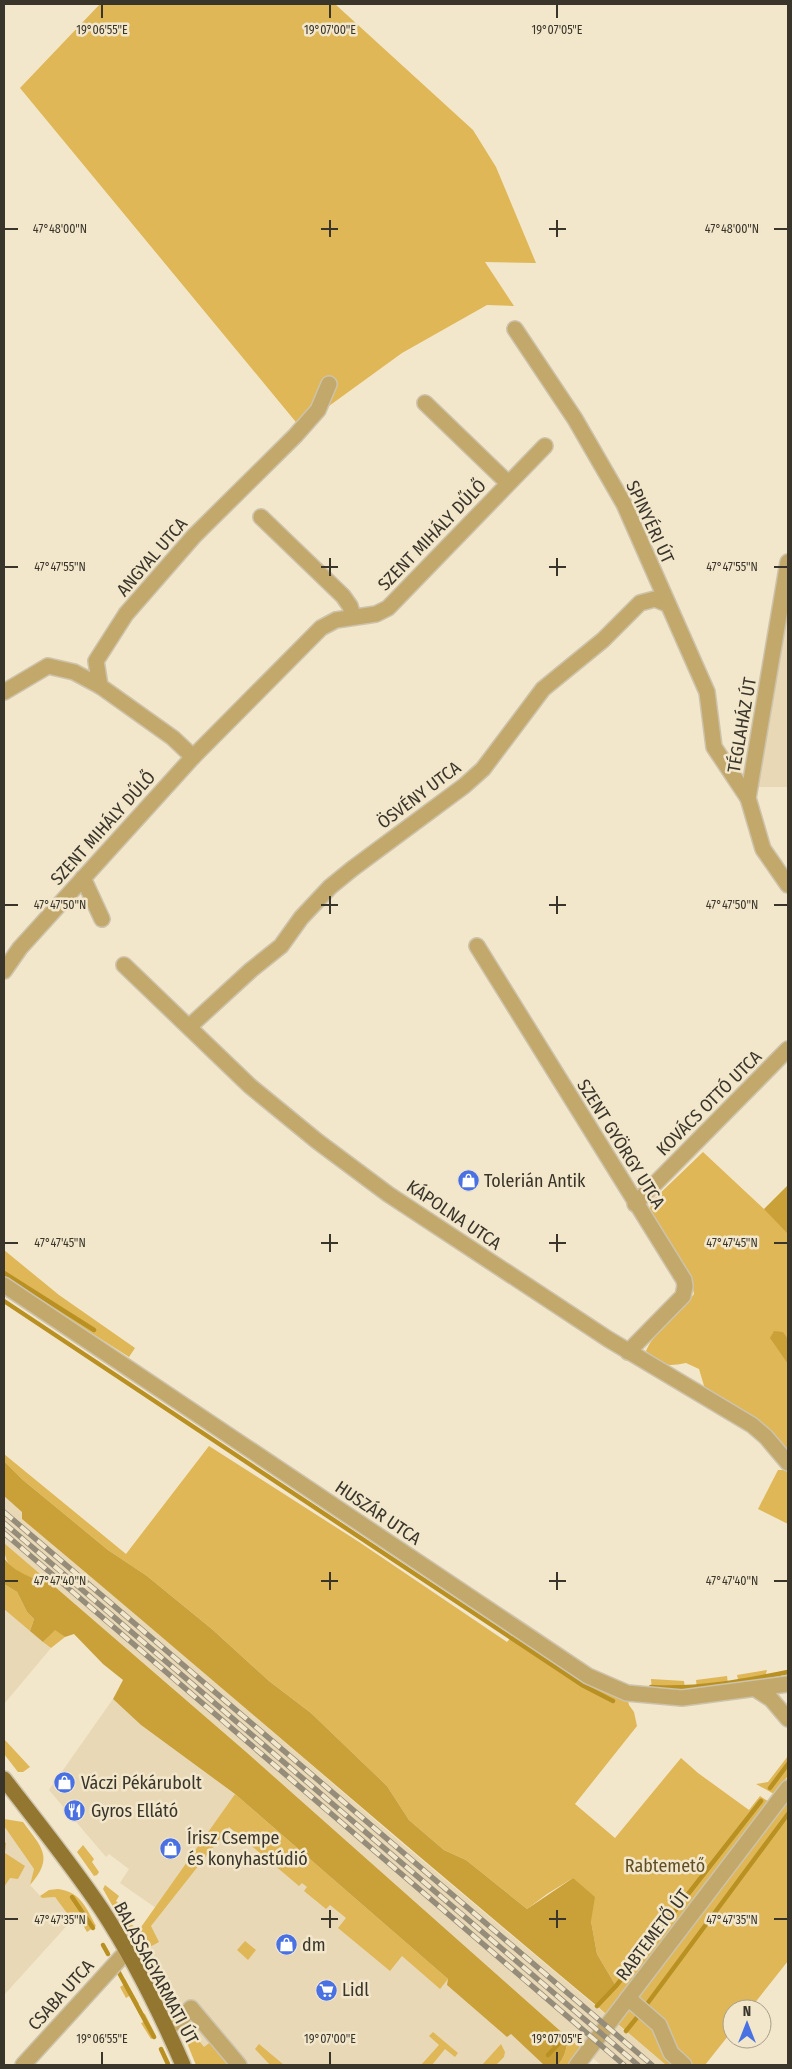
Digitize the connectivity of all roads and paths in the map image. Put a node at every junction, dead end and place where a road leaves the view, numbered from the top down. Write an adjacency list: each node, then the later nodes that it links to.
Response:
1 (515, 328): 8 (street, SPINYÉRI ÚT)
2 (329, 384): 10 (street, ANGYAL UTCA)
3 (425, 402): 5 (street, SZENT MIHÁLY DŰLŐ)
4 (545, 446): 5 (street, SZENT MIHÁLY DŰLŐ)
5 (508, 483): 9 (street, SZENT MIHÁLY DŰLŐ)
6 (261, 517): 9 (street)
7 (788, 562): 13 (street, TÉGLAHÁZ ÚT)
8 (667, 604): 13 (street, SPINYÉRI ÚT); 20 (street, ÖSVÉNY UTCA)
9 (353, 616): 12 (street, SZENT MIHÁLY DŰLŐ)
10 (100, 686): 11 (street); 12 (street)
11 (4, 692)
12 (193, 757): 14 (street, SZENT MIHÁLY DŰLŐ)
13 (748, 798): 15 (street, TÉGLAHÁZ ÚT)
14 (82, 878): 16 (street); 19 (street, SZENT MIHÁLY DŰLŐ)
15 (788, 885)
16 (102, 919)
17 (477, 946): 22 (street, SZENT GYÖRGY UTCA)
18 (124, 965): 20 (street, KÁPOLNA UTCA)
19 (4, 971)
20 (190, 1026): 24 (street, KÁPOLNA UTCA)
21 (788, 1049): 22 (street, KOVÁCS OTTÓ UTCA)
22 (636, 1204): 24 (street, SZENT GYÖRGY UTCA)
23 (4, 1286): 27 (street, HUSZÁR UTCA)
24 (628, 1352): 25 (street, KÁPOLNA UTCA)
25 (788, 1463)
26 (788, 1684): 27 (street, HUSZÁR UTCA)
27 (756, 1690): 28 (street)
28 (788, 1719)
29 (4, 1780): 31 (main road, BALASSAGYARMATI ÚT)
30 (788, 1788): 32 (street, RABTEMETŐ ÚT)
31 (127, 1952): 33 (main road, BALASSAGYARMATI ÚT); 34 (street, CSABA UTCA)
32 (628, 1998): 37 (street, RABTEMETŐ ÚT); 38 (street)
33 (167, 2028): 35 (main road, BALASSAGYARMATI ÚT); 36 (street)
34 (23, 2065)
35 (183, 2065)
36 (239, 2065)
37 (577, 2065)
38 (684, 2065)

